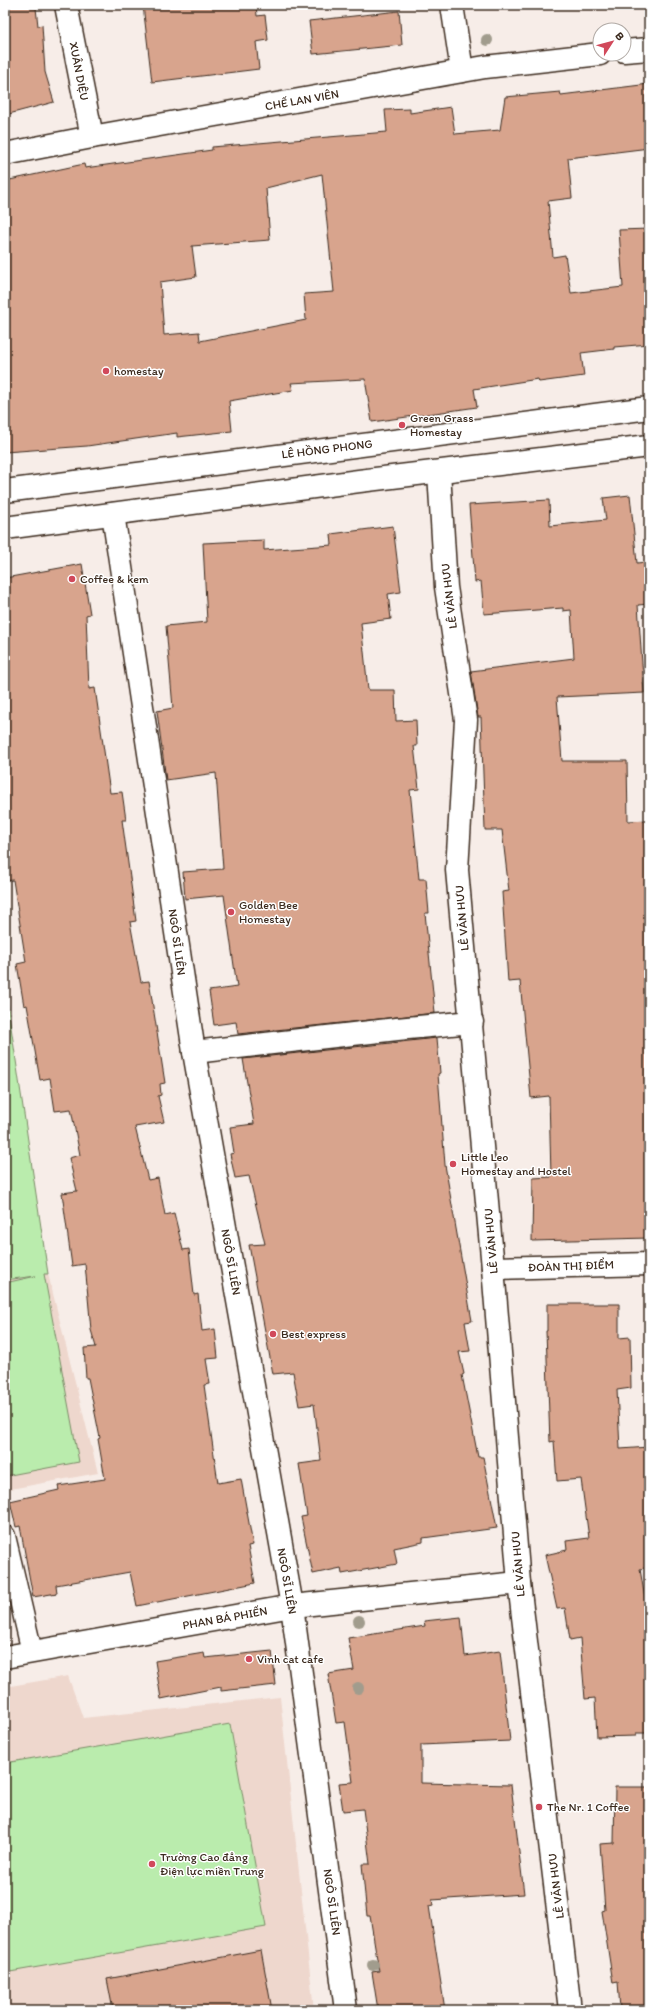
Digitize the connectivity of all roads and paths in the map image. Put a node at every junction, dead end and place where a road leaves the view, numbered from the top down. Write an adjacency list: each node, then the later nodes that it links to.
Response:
1 (66, 5): 7 (street, XUÂN DIỆU)
2 (452, 5): 6 (street)
3 (649, 49): 4 (street)
4 (632, 50)
5 (592, 55): 6 (street, CHẾ LAN VIÊN)
6 (462, 71): 7 (street, CHẾ LAN VIÊN)
7 (92, 137): 8 (street, CHẾ LAN VIÊN)
8 (5, 154)
9 (649, 408): 12 (street, LÊ HỒNG PHONG)
10 (649, 446): 11 (street)
11 (439, 472): 13 (street); 15 (street, LÊ VĂN HƯU)
12 (5, 491)
13 (113, 514): 14 (street); 16 (street, NGÔ SĨ LIÊN)
14 (5, 528)
15 (472, 1022): 16 (street); 18 (street, LÊ VĂN HƯU)
16 (194, 1052): 21 (street, NGÔ SĨ LIÊN)
17 (649, 1264): 18 (street, ĐOÀN THỊ ĐIỂM)
18 (493, 1268): 20 (street, LÊ VĂN HƯU)
19 (5, 1536): 22 (lane)
20 (519, 1583): 21 (street, PHAN BÁ PHIẾN); 25 (street, LÊ VĂN HƯU)
21 (292, 1606): 22 (street, PHAN BÁ PHIẾN); 24 (street, NGÔ SĨ LIÊN)
22 (32, 1652): 23 (street, PHAN BÁ PHIẾN)
23 (5, 1657)
24 (346, 2010)
25 (570, 2010)

